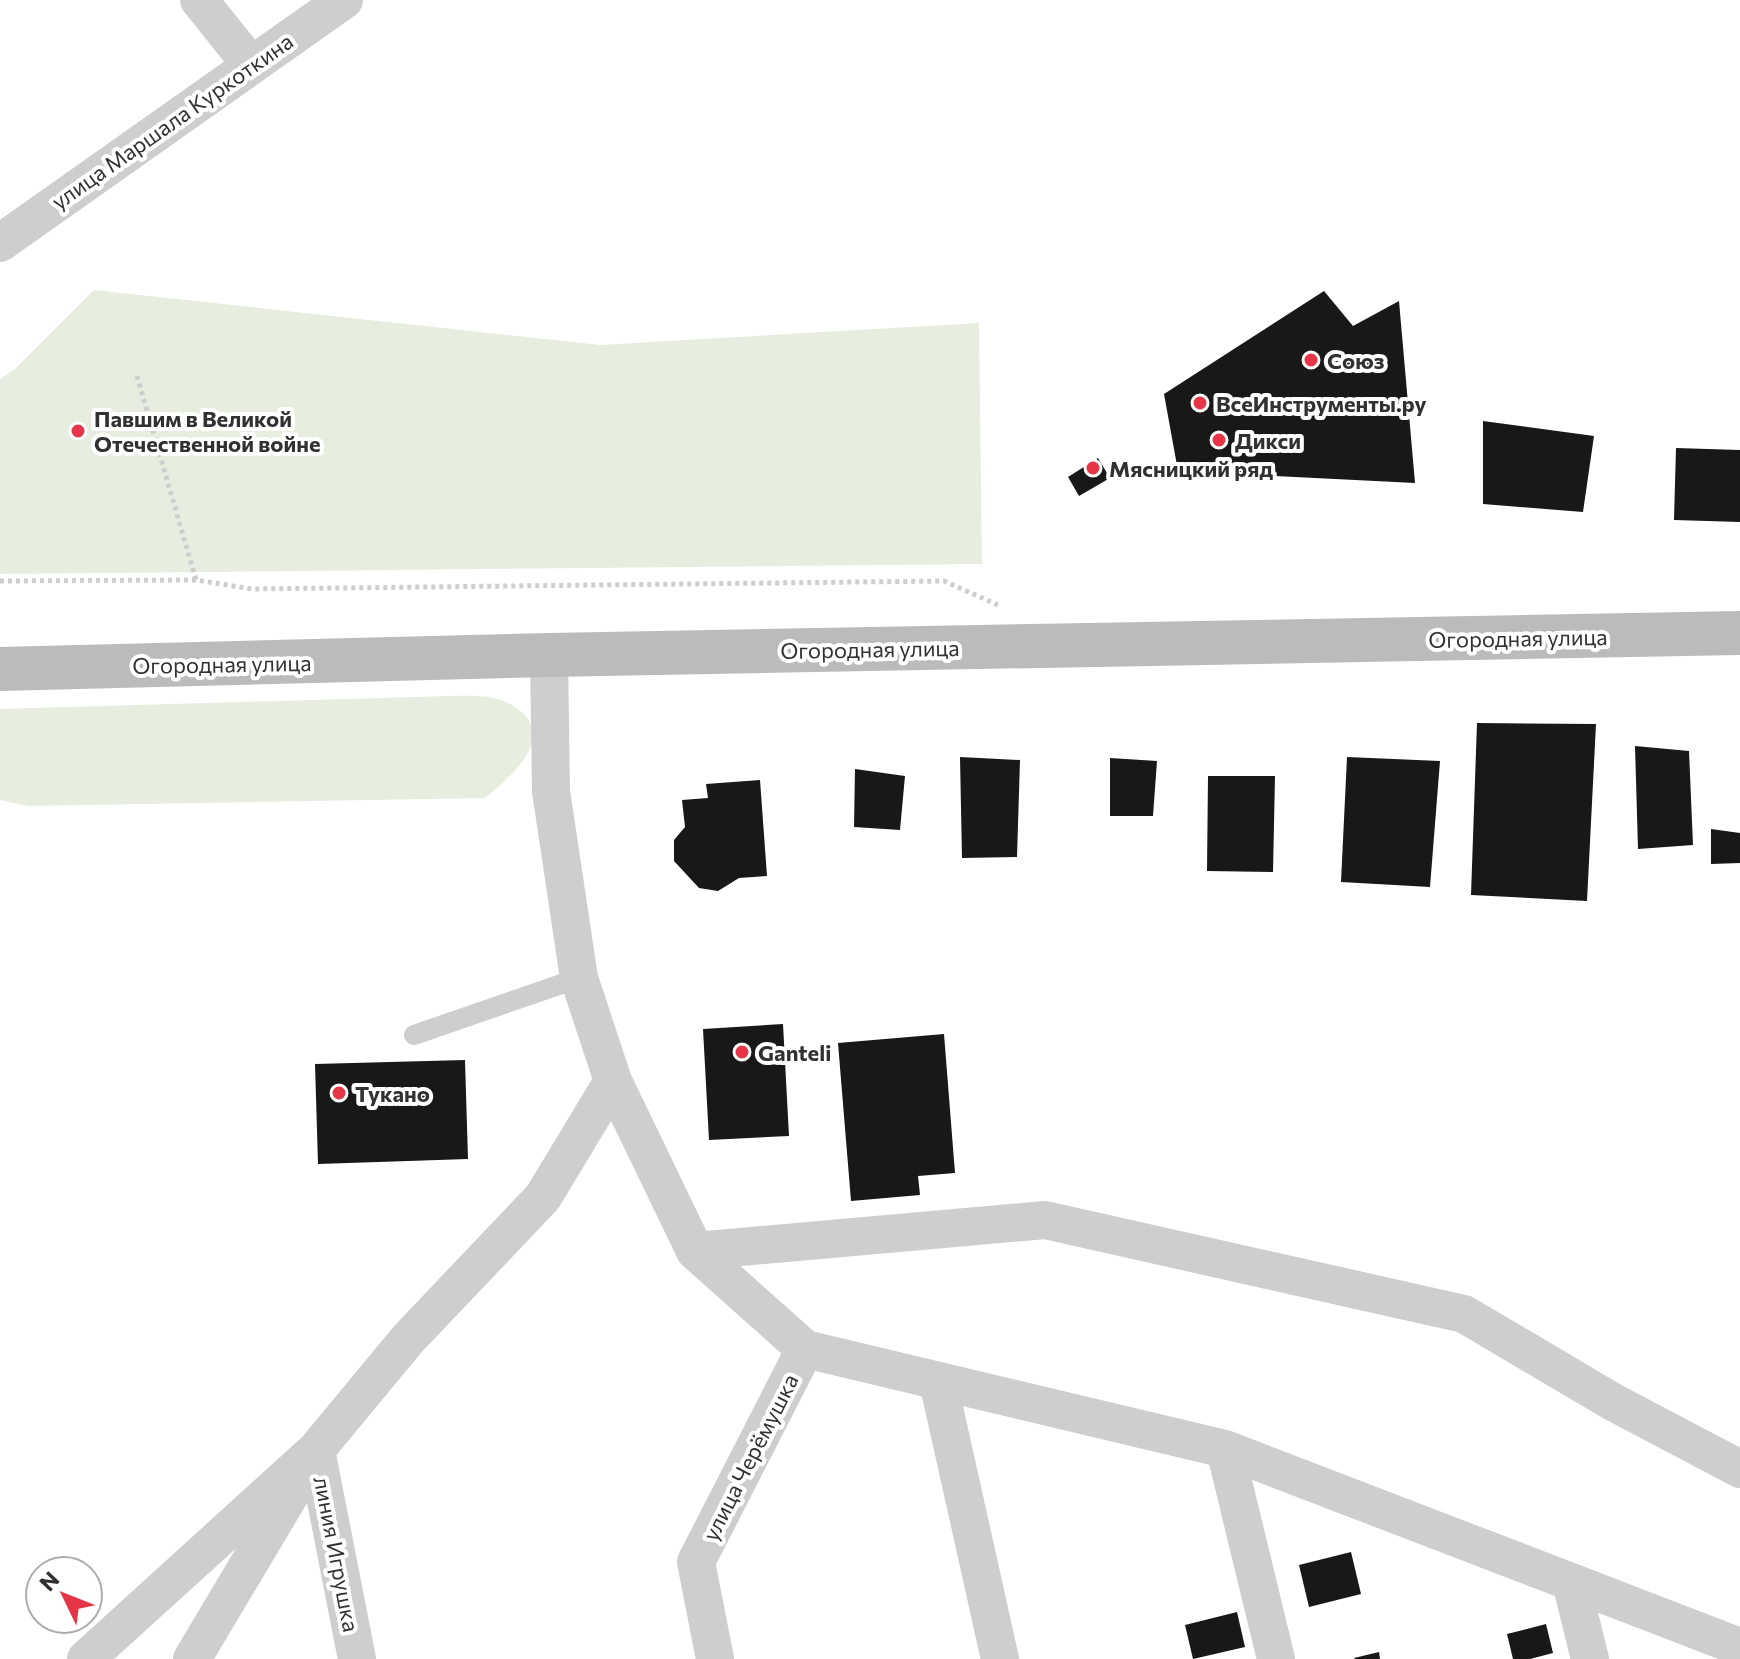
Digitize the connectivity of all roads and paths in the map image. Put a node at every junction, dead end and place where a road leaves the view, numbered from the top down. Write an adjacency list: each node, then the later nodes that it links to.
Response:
1 (199, 0): 3 (street)
2 (344, 0): 3 (street, улица Маршала Куркоткина)
3 (251, 65): 4 (street, улица Маршала Куркоткина)
4 (0, 243)
5 (137, 376): 6 (path)
6 (196, 580): 7 (path); 8 (path)
7 (0, 581)
8 (1000, 606)
9 (1740, 633): 10 (main road, Огородная улица)
10 (549, 655): 11 (main road, Огородная улица); 12 (street)
11 (0, 669)
12 (579, 978): 13 (lane); 14 (street)
13 (414, 1035)
14 (613, 1081): 15 (street); 19 (street)
15 (695, 1251): 16 (street); 20 (street)
16 (805, 1349): 17 (street); 26 (street, улица Черёмушка)
17 (938, 1381): 18 (street); 27 (street)
18 (1225, 1449): 21 (street); 28 (street)
19 (316, 1450): 23 (street); 24 (street); 25 (street, линия Игрушка)
20 (1740, 1469)
21 (1571, 1582): 22 (street); 29 (street)
22 (1740, 1647)
23 (88, 1658)
24 (192, 1659)
25 (357, 1659)
26 (715, 1659)
27 (1000, 1659)
28 (1276, 1659)
29 (1590, 1659)

